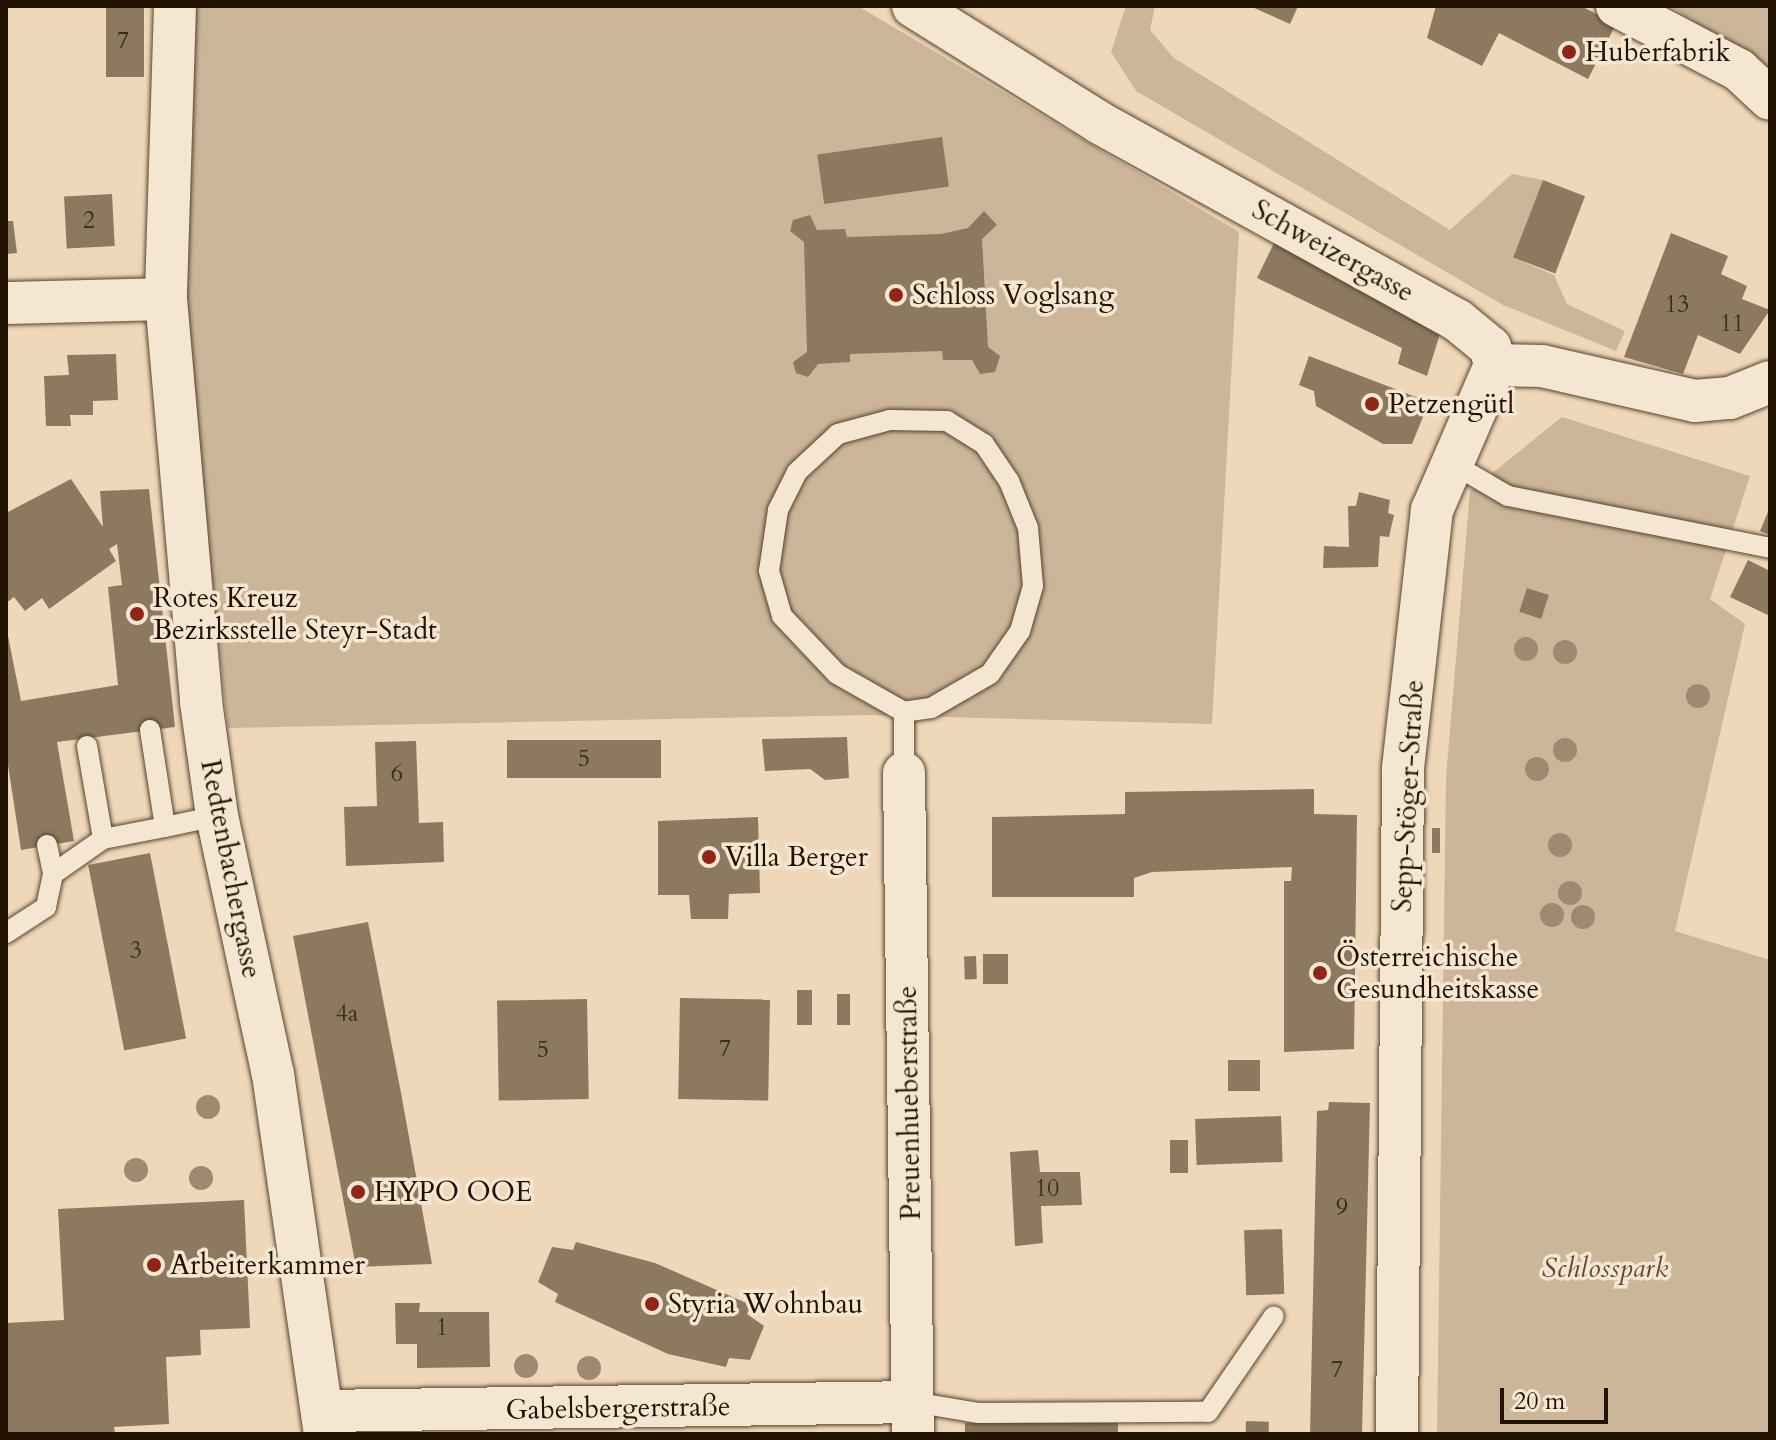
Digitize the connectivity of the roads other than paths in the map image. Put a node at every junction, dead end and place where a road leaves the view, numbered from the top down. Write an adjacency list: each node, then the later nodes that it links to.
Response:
1 (175, 6): 5 (street, Redtenbachergasse)
2 (913, 6): 7 (street, Schweizergasse)
3 (1617, 6): 4 (street)
4 (1770, 99)
5 (166, 299): 6 (street); 15 (street, Redtenbachergasse)
6 (6, 303)
7 (1495, 365): 8 (street); 9 (street, Sepp-Stöger-Straße)
8 (1770, 382)
9 (1448, 461): 10 (lane); 24 (street, Sepp-Stöger-Straße)
10 (1770, 548)
11 (904, 712): 11 (lane); 14 (lane)
12 (150, 730): 16 (lane)
13 (87, 746): 17 (lane)
14 (904, 773): 22 (street, Preuenhueberstraße)
15 (217, 816): 16 (lane); 23 (street, Redtenbachergasse)
16 (165, 827): 17 (lane)
17 (103, 839): 19 (lane)
18 (47, 845): 19 (lane)
19 (53, 874): 20 (lane)
20 (6, 933)
21 (1274, 1316): 22 (lane)
22 (913, 1418): 23 (street, Gabelsbergerstraße)
23 (324, 1423)
24 (1397, 1434)

